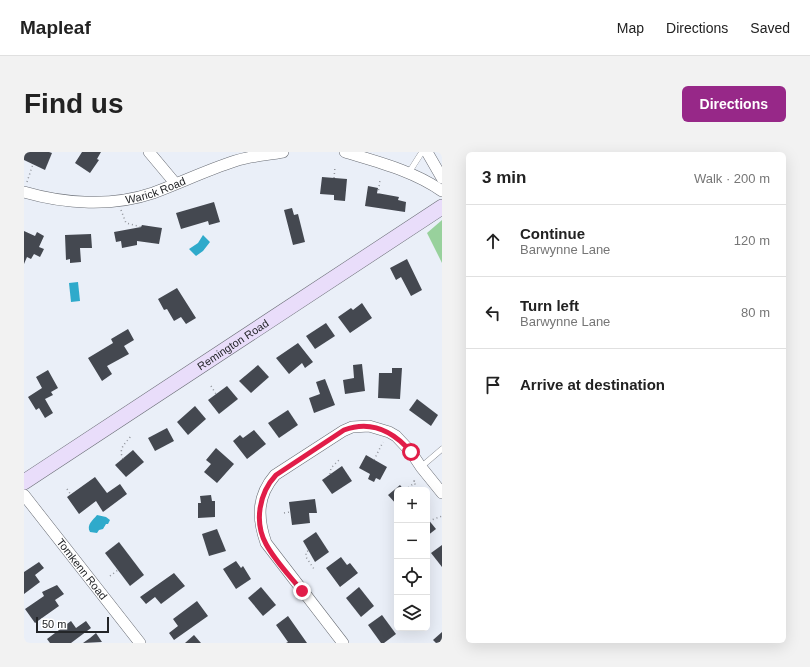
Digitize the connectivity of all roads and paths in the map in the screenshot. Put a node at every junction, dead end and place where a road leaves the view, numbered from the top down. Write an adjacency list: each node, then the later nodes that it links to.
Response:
1 (149, 152): 12 (street)
2 (283, 152): 12 (street, Warick Road)
3 (345, 152): 8 (street)
4 (422, 152): 8 (lane)
5 (427, 152): 10 (street)
6 (33, 164): 13 (path)
7 (334, 167): 9 (path)
8 (408, 174): 14 (street)
9 (334, 178)
10 (442, 178)
11 (380, 180): 15 (path)
12 (175, 184): 16 (street, Warick Road)
13 (25, 189): 16 (street, Warick Road)
14 (442, 191)
15 (378, 194)
16 (118, 200): 18 (path)
17 (442, 207): 29 (main road, Remington Road)
18 (141, 227)
19 (211, 386): 20 (path)
20 (216, 394)
21 (389, 432): 26 (path); 27 (street); 45 (street)
22 (131, 436): 24 (path)
23 (442, 449): 27 (lane)
24 (123, 459)
25 (340, 460): 28 (path)
26 (374, 460)
27 (421, 467): 34 (street)
28 (330, 474)
29 (24, 482)
30 (413, 484): 31 (path)
31 (409, 487)
32 (67, 489): 33 (path)
33 (71, 494)
34 (442, 494)
35 (24, 495): 44 (street, Tomkenn Road)
36 (290, 512): 37 (path)
37 (284, 513)
38 (442, 516): 39 (path)
39 (430, 521)
40 (308, 551): 41 (path)
41 (314, 568)
42 (118, 570): 43 (path)
43 (110, 576)
44 (140, 643)
45 (343, 643)

